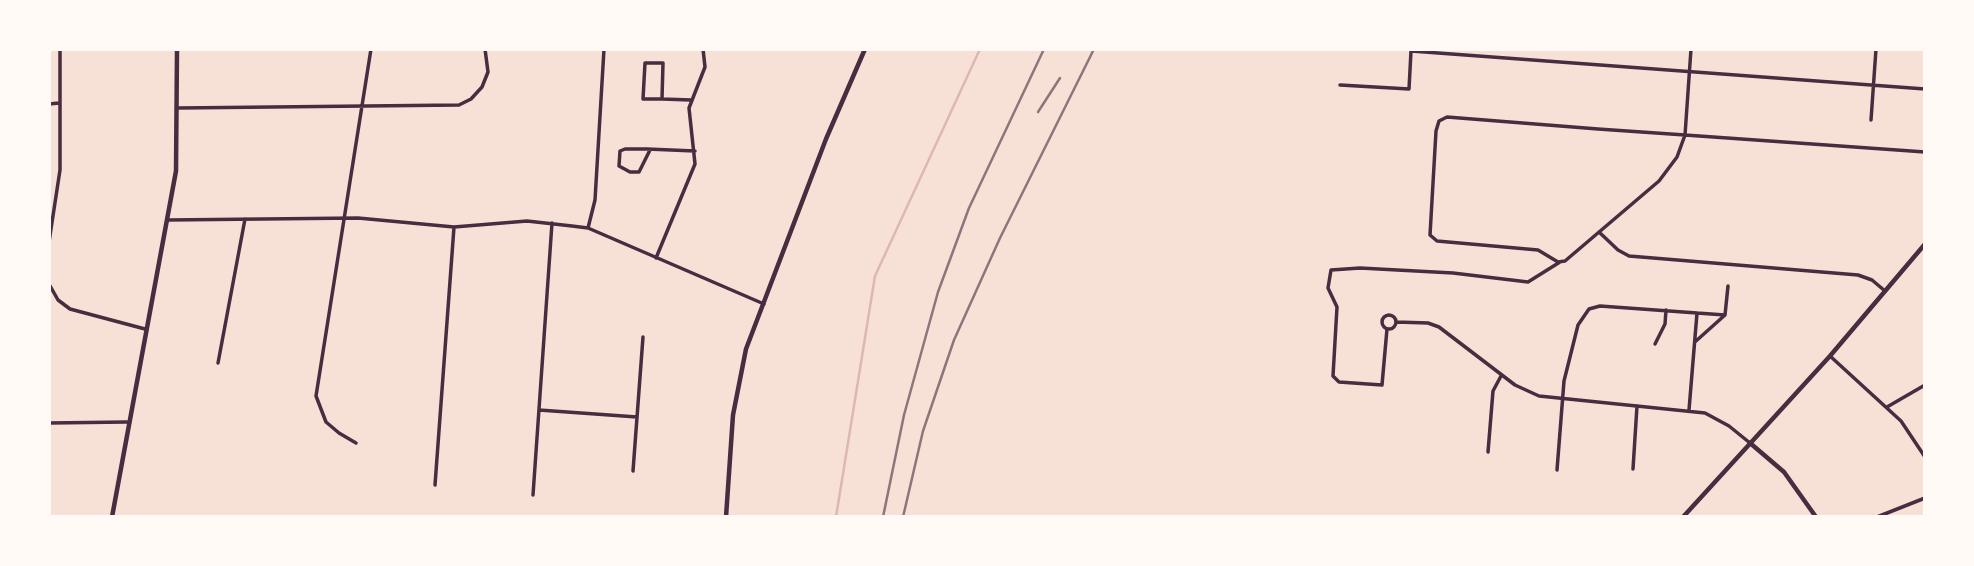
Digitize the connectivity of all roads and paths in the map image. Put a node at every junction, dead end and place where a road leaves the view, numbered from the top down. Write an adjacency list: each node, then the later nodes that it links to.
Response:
1 (60, 49): 17 (street)
2 (177, 49): 19 (street)
3 (371, 49): 20 (street)
4 (485, 49): 20 (street)
5 (604, 49): 33 (street)
6 (703, 49): 16 (street)
7 (865, 49): 42 (street)
8 (1691, 49): 11 (street)
9 (1876, 49): 13 (street)
10 (1412, 50): 11 (street); 12 (street)
11 (1689, 71): 13 (street); 22 (street)
12 (1340, 85)
13 (1873, 85): 14 (street); 21 (street)
14 (1925, 89)
15 (662, 99): 15 (street); 16 (street)
16 (691, 100): 24 (street)
17 (60, 103): 18 (street); 27 (street)
18 (49, 104)
19 (178, 108): 20 (street); 30 (street)
20 (362, 108): 29 (street)
21 (1871, 120)
22 (1685, 135): 25 (street); 34 (street); 38 (street)
23 (650, 150): 23 (street); 24 (street)
24 (695, 152): 37 (street)
25 (1925, 152)
26 (49, 209): 27 (street)
27 (55, 209): 35 (street)
28 (245, 219): 29 (street); 30 (street); 53 (street)
29 (343, 219): 32 (street); 64 (street)
30 (166, 220): 47 (street)
31 (552, 223): 32 (street); 33 (street); 59 (street)
32 (454, 227): 71 (street)
33 (588, 228): 37 (street)
34 (1599, 232): 38 (street); 41 (street)
35 (49, 242)
36 (1925, 244): 41 (street)
37 (656, 258): 42 (street)
38 (1560, 262): 48 (street)
39 (49, 284): 47 (street)
40 (1728, 286): 45 (street)
41 (1885, 291): 52 (street)
42 (764, 304): 75 (street)
43 (1666, 310): 44 (street); 51 (street); 56 (street)
44 (1698, 313): 45 (street); 50 (street)
45 (1725, 315): 50 (street)
46 (1396, 321): 48 (street); 48 (street); 54 (street)
47 (145, 329): 62 (street)
48 (1387, 329)
49 (643, 337): 61 (street)
50 (1695, 343): 60 (street)
51 (1655, 344)
52 (1830, 356): 58 (street); 65 (street)
53 (218, 363)
54 (1501, 376): 56 (street); 66 (street)
55 (1925, 385): 58 (street)
56 (1562, 400): 57 (street); 69 (street)
57 (1637, 406): 60 (street); 68 (street)
58 (1886, 407): 67 (street)
59 (539, 410): 61 (street); 72 (street)
60 (1689, 410): 65 (street)
61 (638, 417): 70 (street)
62 (127, 422): 63 (street); 74 (street)
63 (49, 423)
64 (356, 443)
65 (1751, 443): 76 (street); 77 (street)
66 (1488, 452)
67 (1925, 457)
68 (1633, 469)
69 (1557, 470)
70 (633, 471)
71 (435, 485)
72 (533, 495)
73 (1925, 498): 78 (street)
74 (112, 517)
75 (726, 517)
76 (1684, 517)
77 (1816, 517)
78 (1877, 517)

